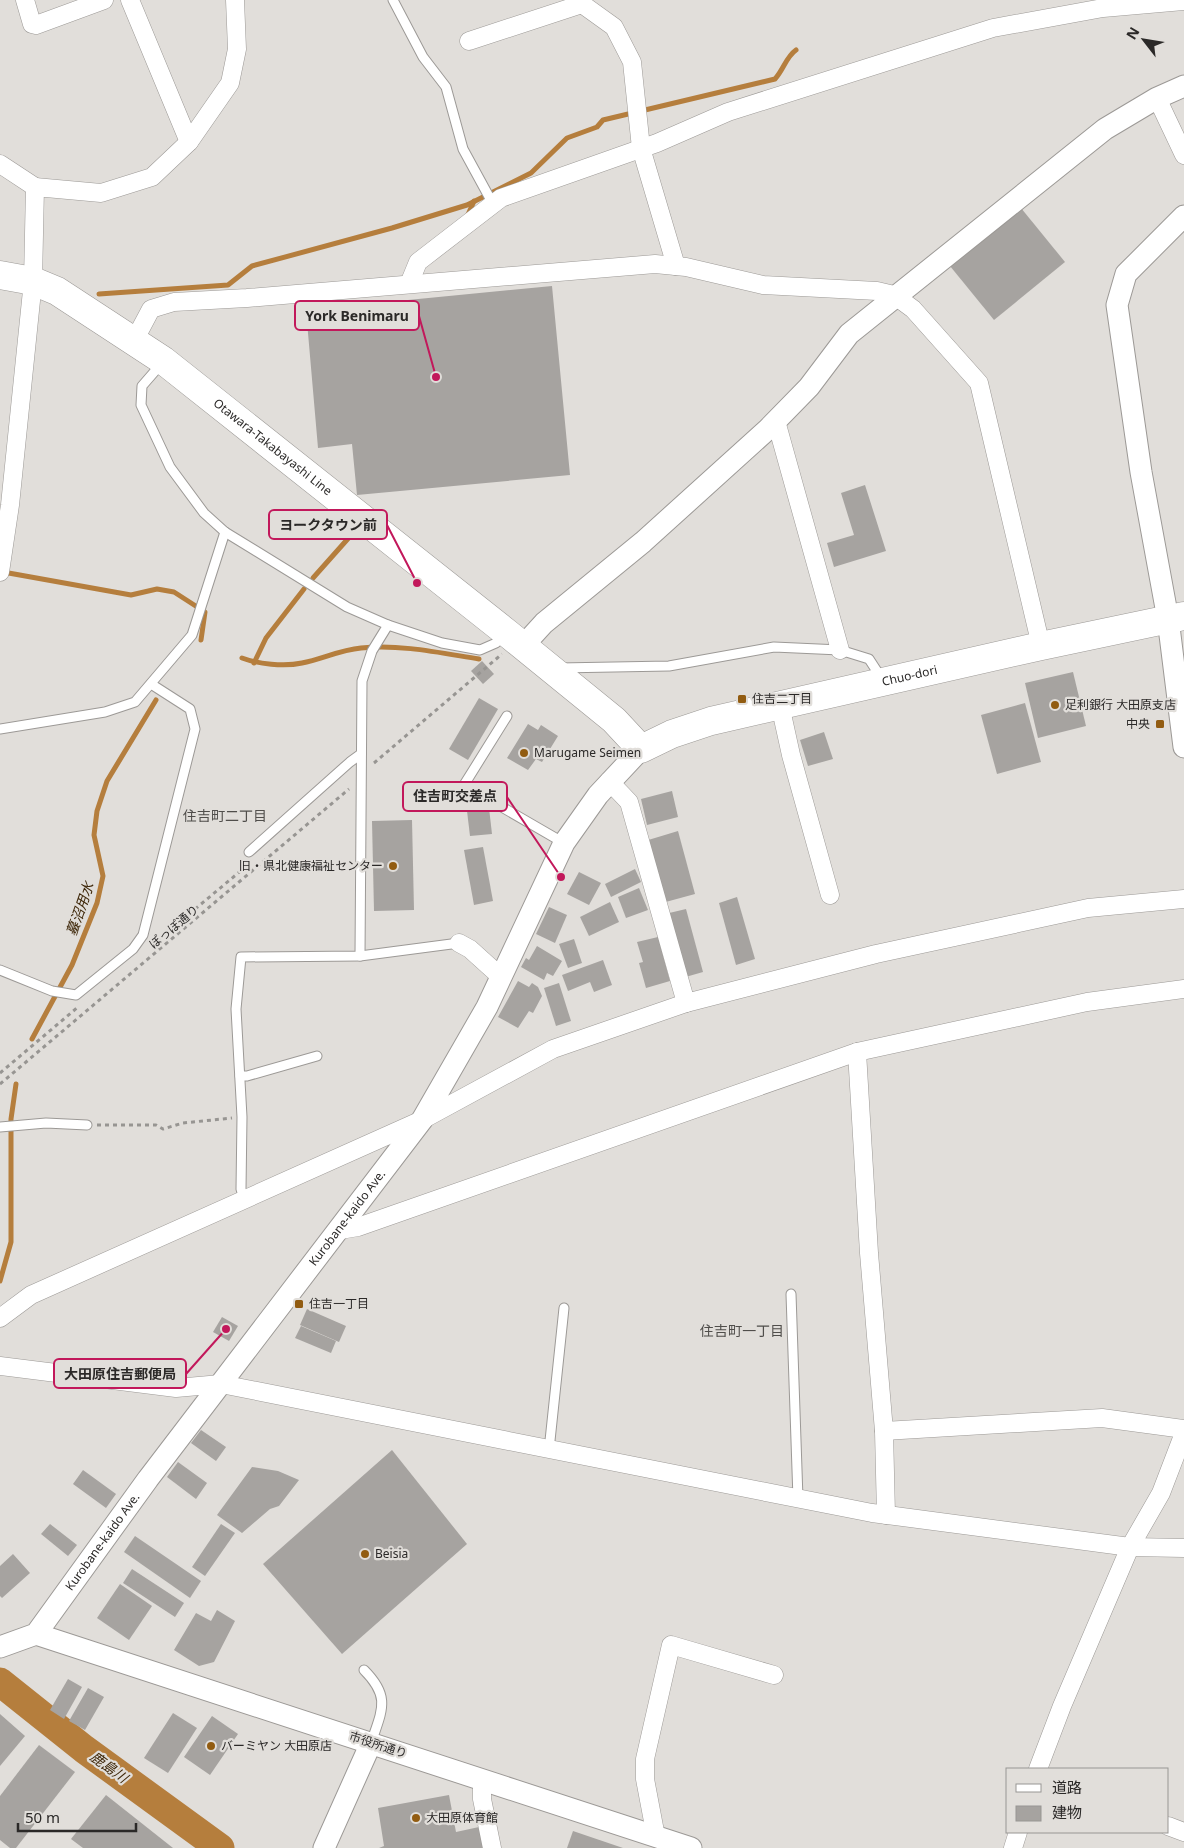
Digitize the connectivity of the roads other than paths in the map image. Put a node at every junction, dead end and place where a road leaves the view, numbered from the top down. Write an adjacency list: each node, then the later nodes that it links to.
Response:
1 (25, 0): 2 (street)
2 (104, 0)
3 (130, 0): 10 (street)
4 (235, 0): 10 (street)
5 (393, 0): 15 (lane)
6 (1184, 1): 11 (street)
7 (469, 41): 11 (street)
8 (1184, 86): 9 (street)
9 (1157, 98): 12 (street); 21 (street)
10 (189, 142): 14 (street)
11 (641, 148): 15 (street); 17 (street)
12 (1184, 154)
13 (0, 164): 14 (street)
14 (35, 187): 19 (street)
15 (493, 204): 20 (street)
16 (1184, 216): 28 (street)
17 (676, 266): 20 (street); 21 (street)
18 (0, 276): 19 (main road, Otawara-Takabayashi Line)
19 (33, 281): 22 (main road, Otawara-Takabayashi Line); 25 (street)
20 (409, 284): 22 (street)
21 (894, 296): 24 (street); 31 (street)
22 (134, 341): 23 (main road, Otawara-Takabayashi Line)
23 (164, 361): 26 (lane); 30 (main road, Otawara-Takabayashi Line)
24 (776, 422): 30 (street); 32 (street)
25 (4, 513): 27 (street)
26 (225, 532): 29 (lane); 35 (lane)
27 (0, 572)
28 (1176, 618): 31 (main road, Chuo-dori); 39 (street)
29 (388, 625): 30 (lane); 41 (lane)
30 (512, 643): 33 (main road, Otawara-Takabayashi Line)
31 (1041, 646): 34 (main road, Chuo-dori)
32 (840, 650): 33 (lane); 34 (lane)
33 (552, 670): 40 (main road, Otawara-Takabayashi Line)
34 (883, 681): 36 (main road, Chuo-dori)
35 (151, 684): 38 (lane); 49 (lane)
36 (780, 705): 40 (main road, Chuo-dori); 45 (street)
37 (507, 716): 43 (lane)
38 (0, 729)
39 (1184, 747)
40 (641, 749): 42 (street, Kurobane-kaido Ave.)
41 (361, 754): 44 (lane); 48 (lane)
42 (610, 781): 43 (street, Kurobane-kaido Ave.); 52 (street)
43 (564, 843): 50 (street, Kurobane-kaido Ave.)
44 (250, 857)
45 (830, 895)
46 (1184, 899): 52 (street)
47 (459, 943): 48 (lane); 50 (street)
48 (360, 956): 55 (lane)
49 (0, 970)
50 (501, 977): 56 (street, Kurobane-kaido Ave.)
51 (1184, 989): 53 (street)
52 (686, 1003): 56 (street)
53 (857, 1052): 60 (street); 66 (street)
54 (317, 1056): 55 (lane)
55 (240, 1076): 59 (lane)
56 (422, 1120): 59 (street); 60 (street, Kurobane-kaido Ave.)
57 (87, 1125): 58 (lane)
58 (0, 1127)
59 (244, 1199): 63 (street)
60 (340, 1230): 65 (street, Kurobane-kaido Ave.)
61 (791, 1294): 69 (lane)
62 (564, 1308): 68 (lane)
63 (0, 1318)
64 (0, 1366): 65 (street)
65 (221, 1384): 68 (street); 73 (street, Kurobane-kaido Ave.)
66 (884, 1431): 67 (street); 70 (street)
67 (1184, 1431): 71 (street)
68 (549, 1450): 69 (street)
69 (798, 1499): 70 (street)
70 (886, 1515): 71 (street)
71 (1130, 1547): 72 (street); 78 (street)
72 (1184, 1548)
73 (36, 1634): 74 (street); 77 (street, 市役所通り)
74 (0, 1647)
75 (364, 1670): 77 (lane)
76 (774, 1675): 83 (street)
77 (371, 1743): 79 (street, 市役所通り); 84 (street)
78 (1038, 1768)
79 (482, 1779): 83 (street, 市役所通り); 85 (street)
80 (1169, 1826): 81 (street)
81 (1184, 1832)
82 (1018, 1833): 87 (street)
83 (656, 1837): 86 (street, 市役所通り)
84 (324, 1848)
85 (492, 1848)
86 (690, 1848)
87 (1013, 1848)

